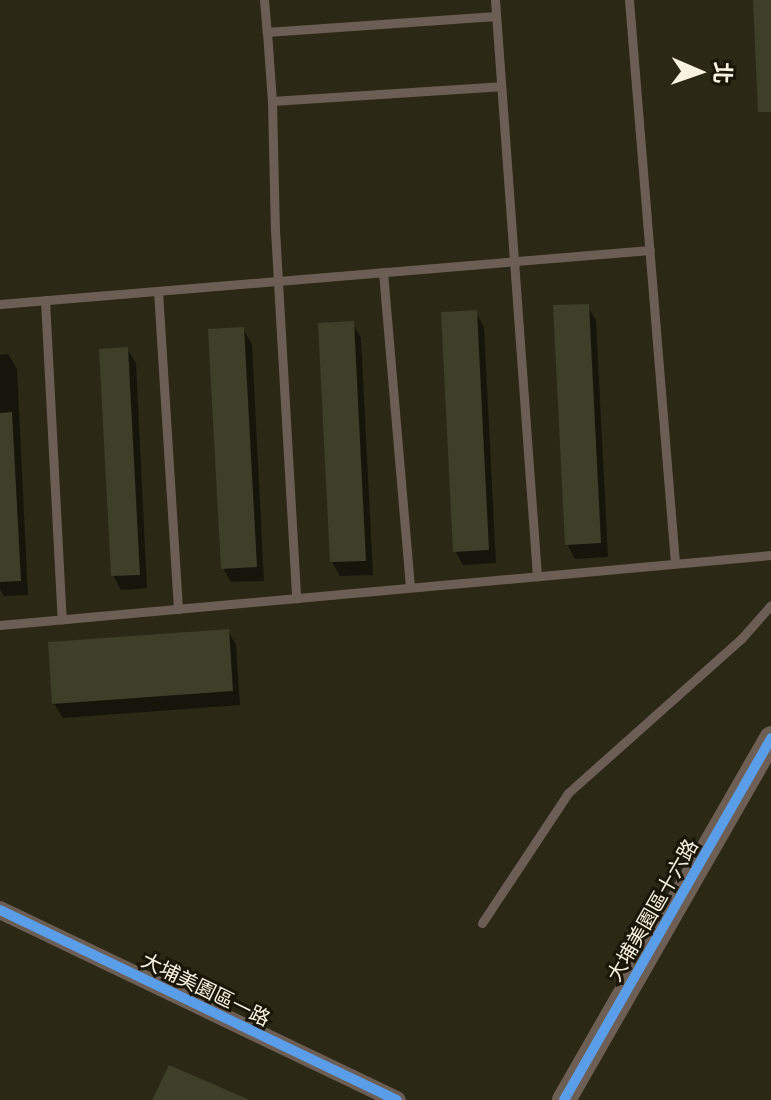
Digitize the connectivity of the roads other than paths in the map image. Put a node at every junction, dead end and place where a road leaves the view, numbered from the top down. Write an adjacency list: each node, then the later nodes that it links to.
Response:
1 (264, 0): 5 (lane)
2 (495, 0): 4 (lane)
3 (629, 0): 8 (lane)
4 (496, 16): 5 (lane); 6 (lane)
5 (267, 32): 7 (lane)
6 (501, 86): 7 (lane); 9 (lane)
7 (272, 101): 11 (lane)
8 (650, 250): 9 (lane); 16 (lane)
9 (514, 261): 10 (lane); 17 (lane)
10 (383, 272): 11 (lane); 18 (lane)
11 (279, 280): 12 (lane); 19 (lane)
12 (158, 291): 13 (lane); 21 (lane)
13 (45, 300): 14 (lane); 22 (lane)
14 (0, 304)
15 (771, 555): 16 (lane)
16 (675, 563): 17 (lane)
17 (537, 576): 18 (lane)
18 (410, 587): 19 (lane)
19 (296, 598): 21 (lane)
20 (771, 605): 26 (lane)
21 (178, 609): 22 (lane)
22 (62, 620): 23 (lane)
23 (0, 625)
24 (771, 738): 28 (street, 大埔美園區十六路)
25 (0, 910): 27 (street, 大埔美園區一路)
26 (482, 923)
27 (397, 1100)
28 (564, 1100)

